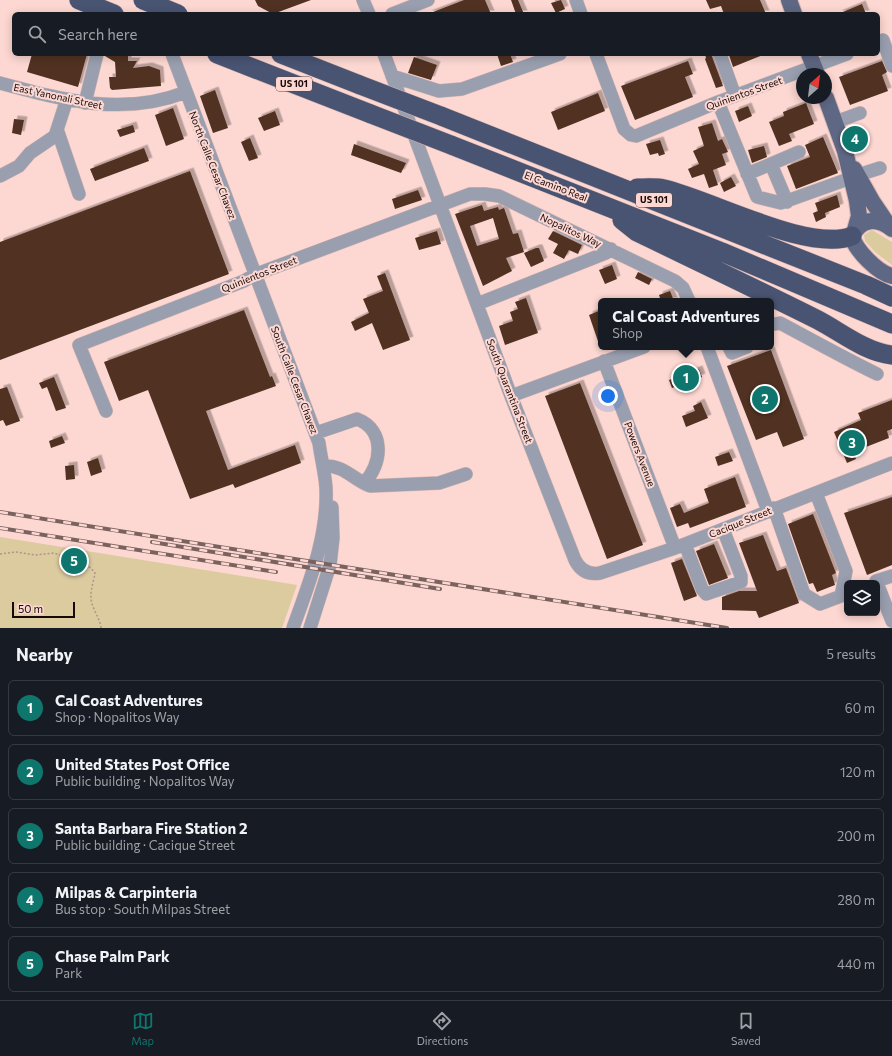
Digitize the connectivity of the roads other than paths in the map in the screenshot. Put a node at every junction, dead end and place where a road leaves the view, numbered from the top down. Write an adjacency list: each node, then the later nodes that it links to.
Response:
1 (79, 0): 8 (highway)
2 (143, 0): 10 (highway, bridge)
3 (153, 0): 9 (street)
4 (363, 0): 11 (street)
5 (428, 0): 12 (street)
6 (576, 0): 13 (street)
7 (789, 0): 14 (main road)
8 (109, 12)
9 (157, 12)
10 (173, 12)
11 (367, 12)
12 (397, 12)
13 (580, 12)
14 (793, 12)
15 (884, 40): 26 (street)
16 (97, 56): 33 (street)
17 (173, 56): 29 (street, North Calle Cesar Chavez)
18 (222, 56): 48 (highway, El Camino Real / US 101, bridge)
19 (286, 56): 44 (highway, US 101, bridge)
20 (385, 56): 27 (street, South Quarantina Street)
21 (554, 56): 27 (street)
22 (597, 56): 32 (street, Quinientos Street)
23 (721, 56): 30 (street)
24 (841, 56): 25 (street, Quinientos Street)
25 (813, 65): 30 (street, Quinientos Street)
26 (892, 66)
27 (392, 76): 47 (street, South Quarantina Street)
28 (0, 84): 31 (street, East Yanonali Street)
29 (186, 92): 33 (street, East Yanonali Street); 53 (street, North Calle Cesar Chavez)
30 (735, 96): 32 (street, Quinientos Street)
31 (66, 99): 33 (street, East Yanonali Street); 37 (street)
32 (718, 102): 41 (street)
33 (85, 103)
34 (828, 104): 36 (main road)
35 (860, 113): 36 (street)
36 (835, 122): 43 (main road)
37 (58, 132): 42 (street); 45 (street)
38 (799, 152): 39 (street)
39 (772, 164): 41 (street); 46 (street)
40 (880, 168): 43 (street)
41 (747, 174): 46 (street)
42 (0, 176)
43 (855, 176): 46 (street); 49 (main road); 50 (main road)
44 (622, 187): 50 (highway); 54 (highway, US 101)
45 (79, 194)
46 (786, 202)
47 (440, 205): 51 (street, Nopalitos Way); 53 (street, Quinientos Street); 58 (street, South Quarantina Street)
48 (604, 205): 56 (highway); 59 (highway, El Camino Real / US 101)
49 (890, 228): 50 (main road)
50 (854, 233): 52 (main road)
51 (611, 249): 55 (street, Nopalitos Way); 58 (street)
52 (888, 274): 54 (main road)
53 (254, 275): 69 (street, Quinientos Street); 70 (street, South Calle Cesar Chavez)
54 (892, 296)
55 (688, 298)
56 (772, 298)
57 (774, 299): 65 (highway)
58 (477, 304): 68 (street, South Quarantina Street)
59 (886, 321)
60 (775, 324): 67 (street)
61 (635, 350): 66 (street)
62 (708, 350): 77 (street)
63 (730, 350): 64 (street)
64 (740, 350)
65 (892, 355)
66 (604, 361): 68 (street); 79 (street, Powers Avenue)
67 (877, 374)
68 (511, 396): 80 (street, South Quarantina Street)
69 (106, 411)
70 (316, 433): 72 (street, South Calle Cesar Chavez); 74 (street)
71 (892, 463): 76 (street, Cacique Street)
72 (323, 466): 74 (street); 75 (street, South Calle Cesar Chavez)
73 (466, 474): 74 (street)
74 (364, 484)
75 (326, 488): 85 (street, South Calle Cesar Chavez); 86 (street, South Calle Cesar Chavez)
76 (816, 493): 77 (street, Cacique Street); 77 (street)
77 (771, 510): 78 (street, Cacique Street)
78 (723, 529): 79 (street, Cacique Street); 79 (street, Powers Avenue)
79 (680, 546): 80 (street, Cacique Street)
80 (587, 572)
81 (892, 576): 82 (street)
82 (879, 580)
83 (880, 591): 84 (street)
84 (892, 621)
85 (292, 628)
86 (310, 628)

